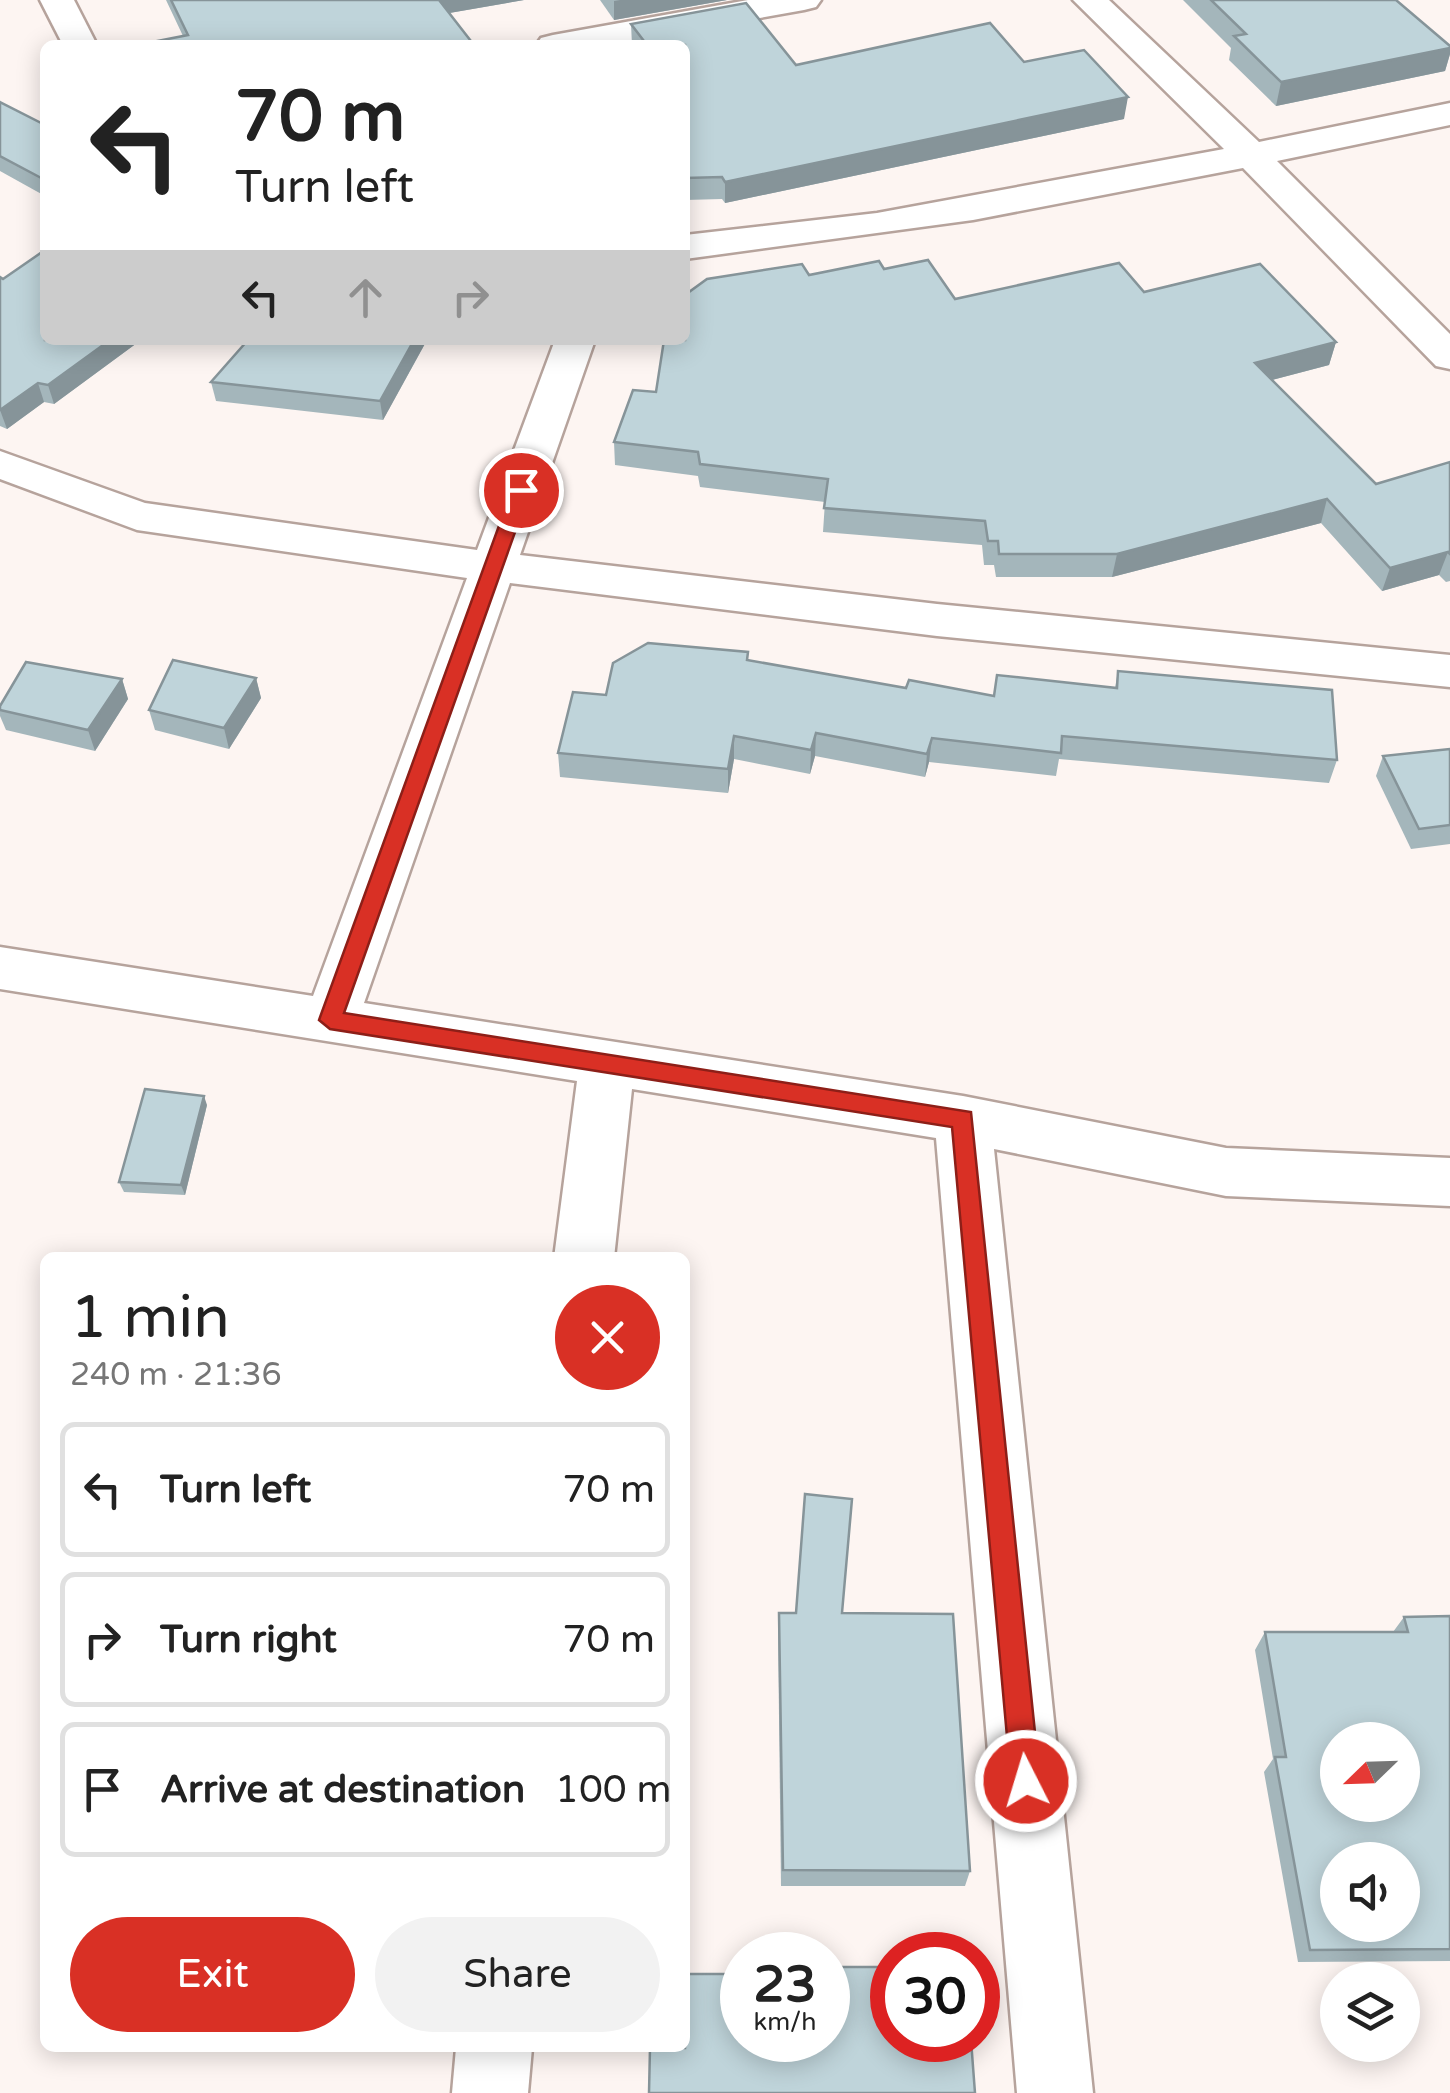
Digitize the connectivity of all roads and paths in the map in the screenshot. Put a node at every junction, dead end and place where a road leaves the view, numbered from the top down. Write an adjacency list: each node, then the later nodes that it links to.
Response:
1 (57, 0): 4 (street)
2 (804, 0): 5 (street)
3 (1090, 0): 7 (street)
4 (77, 40)
5 (580, 40)
6 (1450, 114): 7 (street)
7 (1250, 154): 8 (street); 10 (street)
8 (690, 247)
9 (573, 345): 12 (street)
10 (1450, 357)
11 (0, 464): 12 (street)
12 (494, 565): 13 (street); 15 (street)
13 (1450, 671)
14 (0, 968): 15 (street)
15 (330, 1020): 16 (street)
16 (608, 1063): 17 (street); 19 (street)
17 (963, 1119): 18 (street); 22 (street)
18 (1450, 1182)
19 (585, 1252)
20 (494, 2052): 21 (street)
21 (490, 2093)
22 (1056, 2093)

